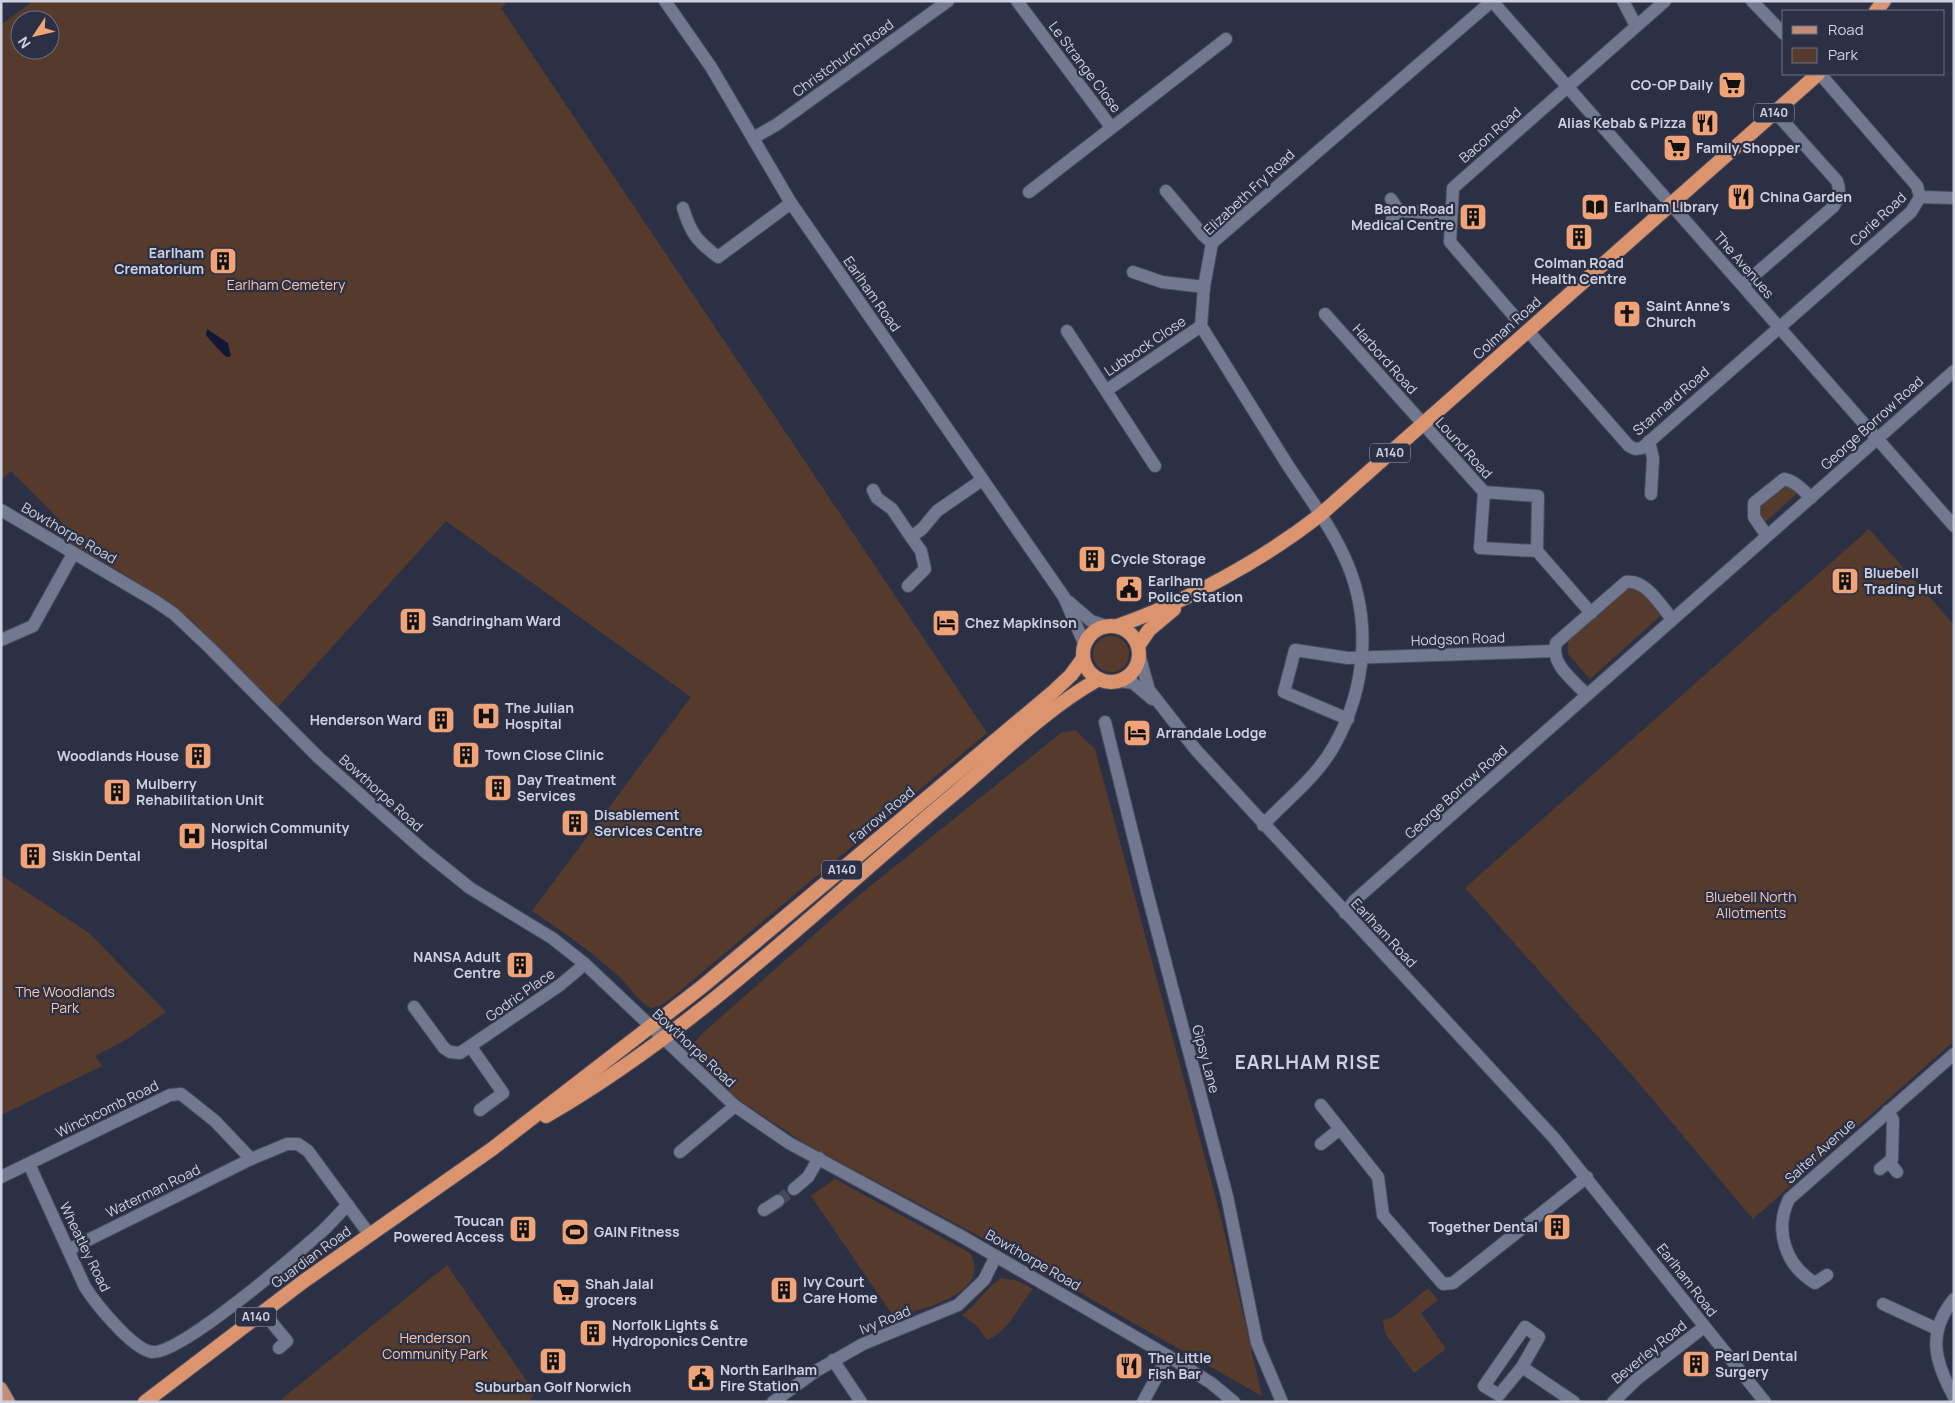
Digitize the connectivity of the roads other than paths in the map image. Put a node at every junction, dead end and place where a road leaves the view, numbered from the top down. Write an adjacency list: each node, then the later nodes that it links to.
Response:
1 (665, 1): 16 (street, Earlham Road)
2 (948, 1): 16 (street, Christchurch Road)
3 (1017, 1): 15 (street, Le Strange Close)
4 (1492, 1): 13 (street, The Avenues); 26 (street, Elizabeth Fry Road)
5 (1623, 1): 8 (street)
6 (1665, 1): 8 (street, Bacon Road)
7 (1752, 1): 9 (street)
8 (1636, 26): 13 (street, Bacon Road)
9 (1782, 32)
10 (1226, 39): 15 (street, Le Strange Close)
11 (1818, 75): 14 (highway, Colman Road / A140)
12 (1820, 75): 19 (street, Corie Road)
13 (1566, 87): 23 (street, The Avenues); 25 (street, Bacon Road)
14 (1775, 112): 23 (highway, Colman Road / A140); 28 (street)
15 (1111, 127): 17 (street, Le Strange Close)
16 (753, 138): 22 (street, Earlham Road)
17 (1029, 192)
18 (1166, 192): 26 (street)
19 (1920, 197): 20 (street); 33 (street, Corie Road)
20 (1954, 198)
21 (1391, 200): 25 (street)
22 (791, 203): 24 (street); 42 (street, Earlham Road)
23 (1671, 204): 28 (street, The Avenues); 35 (highway, Colman Road / A140)
24 (683, 208)
25 (1450, 214): 31 (street, Bacon Road)
26 (1212, 243): 29 (street, Elizabeth Fry Road)
27 (1133, 272): 29 (street)
28 (1743, 285): 33 (street, The Avenues)
29 (1204, 287): 32 (street, Elizabeth Fry Road)
30 (1325, 314): 38 (street, Harbord Road)
31 (1514, 316)
32 (1201, 326): 37 (street, Lubbock Close); 48 (street)
33 (1779, 328): 39 (street, The Avenues); 40 (street, Stannard Road)
34 (1067, 331): 37 (street, Lubbock Close)
35 (1528, 331): 38 (highway, Colman Road / A140); 40 (street, Stannard Road)
36 (1954, 371): 39 (street, George Borrow Road)
37 (1107, 390): 41 (street, Lubbock Close)
38 (1423, 424): 44 (street, Lound Road); 48 (highway, Colman Road / A140)
39 (1877, 439): 46 (street, George Borrow Road); 49 (street, The Avenues)
40 (1649, 441): 45 (street)
41 (1155, 466)
42 (982, 480): 51 (street); 56 (street, Earlham Road)
43 (873, 490): 51 (street)
44 (1484, 492): 52 (street, Lound Road); 52 (street, Lound Road)
45 (1651, 494)
46 (1811, 498): 50 (street, George Borrow Road); 50 (street)
47 (1, 510): 53 (street, Bowthorpe Road)
48 (1320, 515): 55 (highway, Colman Road / A140); 64 (street)
49 (1954, 526)
50 (1767, 536): 58 (street, George Borrow Road)
51 (911, 537): 54 (street)
52 (1537, 551): 57 (street)
53 (73, 554): 60 (street); 74 (street, Bowthorpe Road)
54 (908, 586)
55 (1204, 587): 59 (highway, Colman Road / A140); 62 (highway, Colman Road / A140)
56 (1064, 597): 59 (street, Earlham Road); 61 (street, Earlham Road)
57 (1591, 613): 58 (street); 63 (street)
58 (1672, 619): 68 (street, George Borrow Road)
59 (1112, 626): 61 (highway, Colman Road / A140); 62 (highway)
60 (1, 640)
61 (1084, 643): 65 (highway)
62 (1139, 650): 67 (highway, Colman Road / A140); 69 (street, Earlham Road)
63 (1554, 651): 64 (street, Hodgson Road); 68 (street)
64 (1362, 657): 70 (street); 70 (street, Hodgson Road)
65 (1082, 660): 66 (highway); 76 (highway, Farrow Road / A140)
66 (1097, 680): 67 (highway); 77 (highway, A140)
67 (1120, 681): 69 (street, Earlham Road)
68 (1587, 695): 73 (street, George Borrow Road)
69 (1161, 708): 72 (street, Earlham Road)
70 (1348, 718): 72 (street)
71 (1105, 722): 118 (street, Gipsy Lane)
72 (1263, 825): 73 (street, Earlham Road)
73 (1345, 913): 93 (street, Earlham Road)
74 (585, 964): 76 (street, Bowthorpe Road); 78 (street, Godric Place)
75 (414, 1006): 78 (street, Godric Place)
76 (650, 1027): 77 (street, Bowthorpe Road); 85 (highway, Guardian Road / A140)
77 (663, 1038): 81 (street, Bowthorpe Road); 85 (highway, Guardian Road / A140)
78 (471, 1047): 82 (street)
79 (1954, 1054): 83 (street, Salter Avenue)
80 (1321, 1105): 84 (street)
81 (735, 1106): 87 (street, Bowthorpe Road); 88 (street, Bowthorpe Road)
82 (480, 1110)
83 (1888, 1111): 91 (street); 101 (street, Salter Avenue)
84 (1340, 1129): 86 (street); 93 (street)
85 (499, 1142): 98 (highway, Guardian Road / A140)
86 (1321, 1144)
87 (680, 1152)
88 (819, 1158): 94 (street); 100 (street, Bowthorpe Road)
89 (251, 1159): 90 (street, Winchcomb Road); 96 (street); 99 (street, Waterman Road)
90 (29, 1164): 92 (street, Winchcomb Road); 99 (street, Wheatley Road)
91 (1897, 1172)
92 (1, 1177)
93 (1587, 1177): 105 (street, Earlham Road)
94 (794, 1189)
95 (778, 1201): 97 (street)
96 (348, 1206): 98 (street); 108 (street, Guardian Road)
97 (764, 1210)
98 (370, 1234): 104 (highway, Guardian Road / A140)
99 (68, 1250): 108 (street, Wheatley Road)
100 (996, 1256): 109 (street, Bowthorpe Road); 110 (street, Ivy Road)
101 (1827, 1275)
102 (1954, 1299): 106 (street)
103 (1883, 1304): 106 (street)
104 (263, 1312): 107 (street); 113 (highway, Guardian Road / A140)
105 (1704, 1327): 120 (street, Beverley Road); 121 (street, Earlham Road)
106 (1936, 1329): 112 (street)
107 (288, 1341)
108 (152, 1352)
109 (1168, 1356): 116 (street); 117 (street, Bowthorpe Road)
110 (832, 1360): 114 (street, Ivy Road); 115 (street)
111 (1522, 1367): 111 (street); 119 (street)
112 (1954, 1397)
113 (145, 1402)
114 (773, 1402)
115 (861, 1402)
116 (1143, 1402)
117 (1234, 1402)
118 (1282, 1402)
119 (1574, 1402)
120 (1613, 1402)
121 (1764, 1402)

